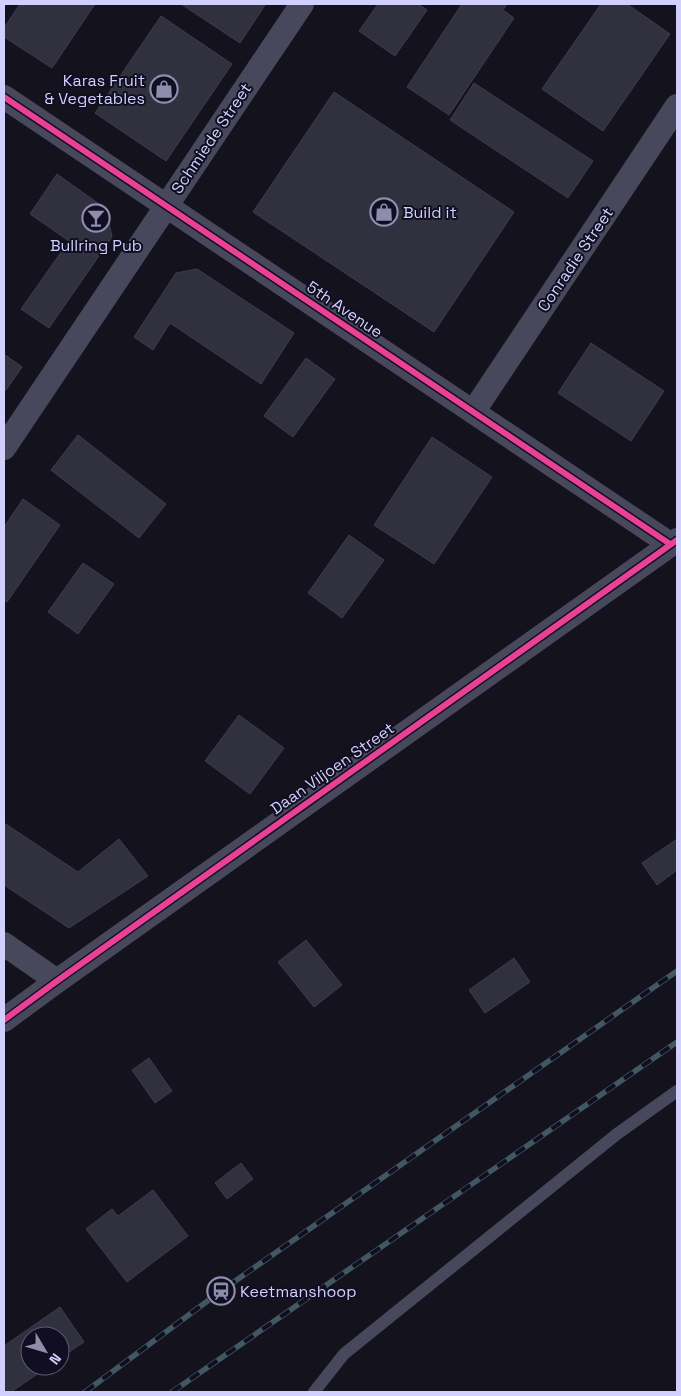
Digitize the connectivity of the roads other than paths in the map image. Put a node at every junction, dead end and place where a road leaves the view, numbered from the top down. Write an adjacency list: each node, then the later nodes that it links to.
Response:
1 (302, 4): 4 (street, Schmiede Street)
2 (4, 96): 4 (street, 5th Avenue)
3 (677, 106): 5 (street, Conradie Street)
4 (166, 205): 5 (street, 5th Avenue); 6 (street, Schmiede Street)
5 (473, 412): 7 (street, 5th Avenue)
6 (4, 448)
7 (674, 542): 9 (street, Daan Viljoen Street)
8 (4, 944): 9 (street)
9 (57, 981): 10 (street, Daan Viljoen Street)
10 (4, 1020)
11 (677, 1091): 12 (lane)
12 (314, 1392)

